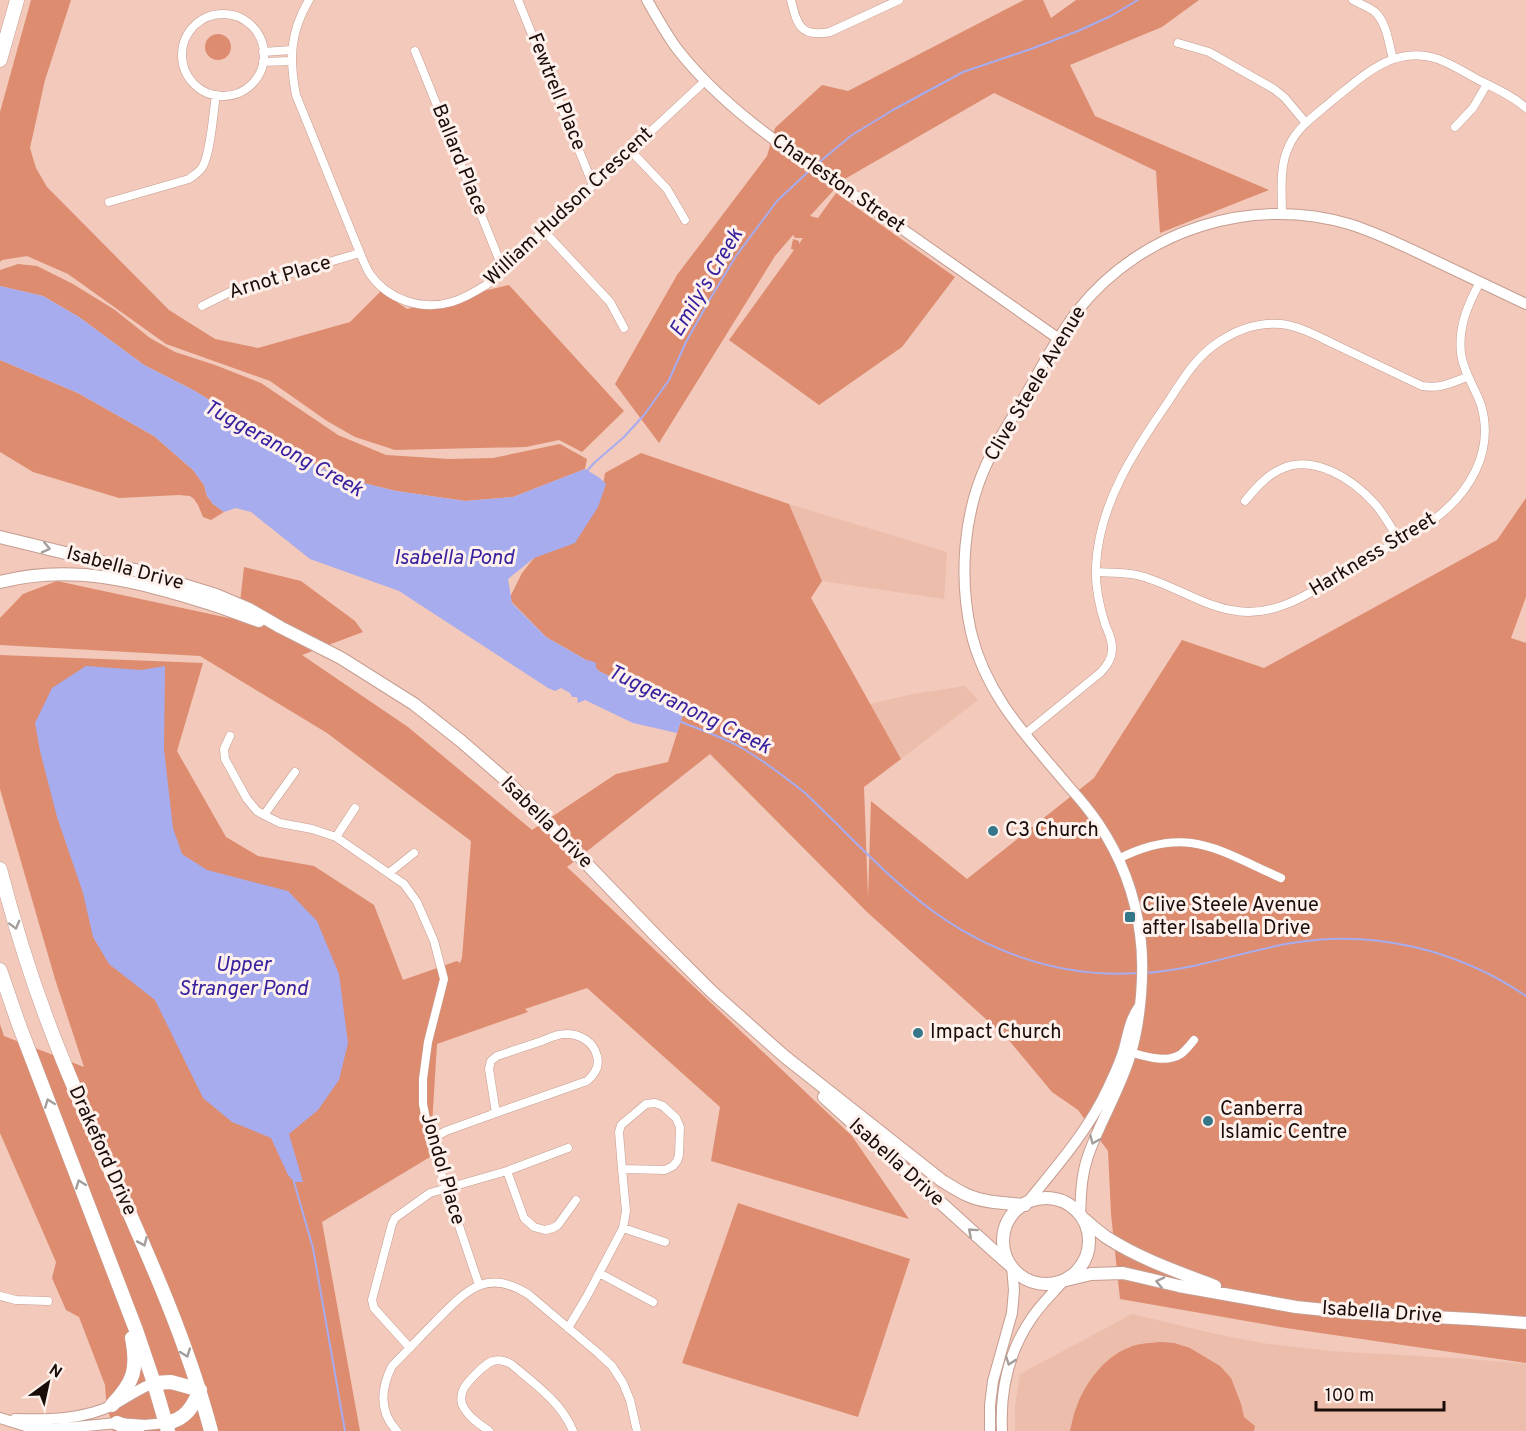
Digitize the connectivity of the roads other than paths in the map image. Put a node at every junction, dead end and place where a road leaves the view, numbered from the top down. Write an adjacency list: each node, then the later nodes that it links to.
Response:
1 (17, 0): 8 (highway)
2 (309, 0): 10 (street, William Hudson Crescent)
3 (518, 0): 24 (street, Fewtrell Place)
4 (647, 0): 17 (street, Charleston Street)
5 (790, 0): 6 (street)
6 (899, 0)
7 (1353, 0): 13 (street)
8 (3, 39): 14 (highway)
9 (1178, 43): 21 (street)
10 (292, 50): 12 (street); 15 (street, William Hudson Crescent)
11 (415, 51): 30 (street, Ballard Place)
12 (263, 52): 16 (street); 19 (street)
13 (1393, 59): 18 (street); 21 (street)
14 (0, 60)
15 (291, 61): 16 (street); 29 (street, William Hudson Crescent)
16 (263, 62): 19 (street)
17 (705, 81): 23 (street, William Hudson Crescent); 35 (street, Charleston Street)
18 (1487, 84): 20 (street); 22 (street)
19 (216, 95): 25 (street)
20 (1526, 108)
21 (1306, 123): 26 (street)
22 (1455, 127)
23 (630, 150): 24 (street, William Hudson Crescent); 27 (street)
24 (593, 185): 28 (street, William Hudson Crescent)
25 (109, 202)
26 (1282, 214): 31 (street, Clive Steele Avenue); 35 (street, Clive Steele Avenue)
27 (685, 220)
28 (544, 231): 30 (street, William Hudson Crescent); 34 (street)
29 (360, 253): 30 (street, William Hudson Crescent); 33 (street, Arnot Place)
30 (503, 269)
31 (1479, 282): 32 (street, Clive Steele Avenue); 36 (street, Harkness Street)
32 (1526, 304)
33 (202, 306)
34 (624, 328)
35 (1059, 339): 43 (street, Clive Steele Avenue)
36 (1467, 376): 39 (street, Harkness Street); 40 (street)
37 (1245, 501): 39 (street)
38 (0, 537): 42 (main road, Isabella Drive, one-way to 42)
39 (1399, 540): 40 (street, Harkness Street)
40 (1096, 572): 43 (street)
41 (0, 582): 42 (main road, Isabella Drive)
42 (280, 627): 57 (main road, Isabella Drive)
43 (1025, 734): 50 (street, Clive Steele Avenue)
44 (230, 736): 47 (street)
45 (295, 772): 47 (street)
46 (355, 808): 48 (street)
47 (264, 815): 48 (street)
48 (336, 837): 52 (street)
49 (414, 853): 52 (street)
50 (1118, 859): 53 (street); 56 (street, Clive Steele Avenue)
51 (0, 869): 83 (highway, Drakeford Drive, one-way to 83)
52 (389, 873): 60 (street, Jondol Place)
53 (1281, 878)
54 (0, 970): 72 (highway, Drakeford Drive, one-way to 54)
55 (1194, 1040): 56 (street)
56 (1127, 1051): 58 (street, Clive Steele Avenue)
57 (784, 1056): 66 (main road, Isabella Drive); 70 (main road, Isabella Drive, one-way to 57)
58 (1120, 1072): 66 (street, Clive Steele Avenue); 67 (street, Clive Steele Avenue, one-way to 67)
59 (496, 1113): 59 (street); 60 (street)
60 (430, 1140): 64 (street, Jondol Place)
61 (568, 1148): 63 (street)
62 (622, 1169): 62 (street); 68 (street)
63 (507, 1171): 64 (street); 65 (street)
64 (446, 1189): 74 (street, Jondol Place); 81 (street)
65 (576, 1200)
66 (1026, 1204): 67 (main road); 70 (main road)
67 (1081, 1216): 73 (main road); 76 (main road, Isabella Drive)
68 (623, 1228): 69 (street); 71 (street)
69 (665, 1242)
70 (1012, 1266): 73 (main road); 93 (street)
71 (599, 1273): 78 (street); 80 (street)
72 (116, 1278): 82 (highway, Drakeford Drive); 84 (highway)
73 (1065, 1280): 76 (main road, Isabella Drive, one-way to 73); 94 (street, one-way to 94)
74 (479, 1285): 80 (street); 81 (street)
75 (0, 1296): 77 (street)
76 (1238, 1296): 79 (main road, Isabella Drive)
77 (48, 1301)
78 (653, 1302)
79 (1526, 1323)
80 (568, 1328): 92 (street)
81 (410, 1348): 89 (street)
82 (154, 1383): 83 (highway); 84 (street); 86 (highway, Drakeford Drive)
83 (200, 1390): 86 (highway); 88 (highway, Drakeford Drive)
84 (112, 1405): 85 (street)
85 (117, 1423): 86 (street); 87 (highway)
86 (167, 1427)
87 (137, 1431)
88 (211, 1431)
89 (397, 1431)
90 (489, 1431): 91 (street)
91 (573, 1431)
92 (637, 1431)
93 (990, 1431)
94 (1002, 1431)

